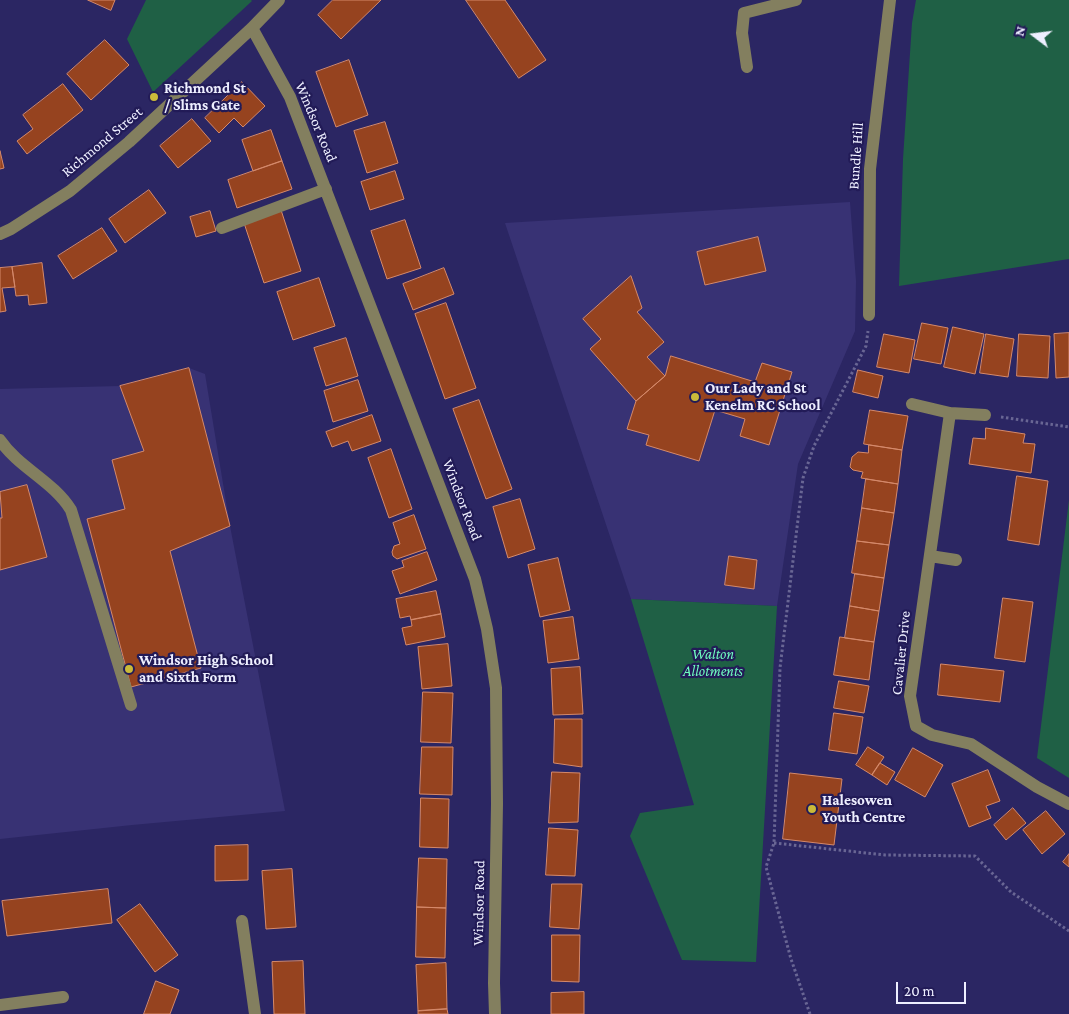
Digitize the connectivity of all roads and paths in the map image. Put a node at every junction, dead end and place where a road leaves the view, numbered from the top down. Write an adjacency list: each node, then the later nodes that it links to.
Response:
1 (280, 0): 4 (street, Richmond Street)
2 (796, 0): 5 (street)
3 (890, 0): 9 (street, Bundle Hill)
4 (252, 28): 6 (street, Windsor Road); 8 (street, Richmond Street)
5 (747, 67)
6 (326, 189): 7 (street); 25 (street, Windsor Road)
7 (222, 228)
8 (0, 234)
9 (870, 315): 19 (path)
10 (912, 404): 11 (street)
11 (950, 412): 12 (street); 15 (street, Cavalier Drive)
12 (985, 414): 13 (path)
13 (1069, 427)
14 (0, 440): 17 (street)
15 (930, 556): 16 (street); 18 (street, Cavalier Drive)
16 (956, 560)
17 (131, 705)
18 (1069, 804)
19 (774, 843): 21 (path); 26 (path)
20 (242, 921): 24 (street)
21 (1069, 931)
22 (63, 997): 23 (street)
23 (0, 1005)
24 (255, 1014)
25 (495, 1014)
26 (810, 1014)

